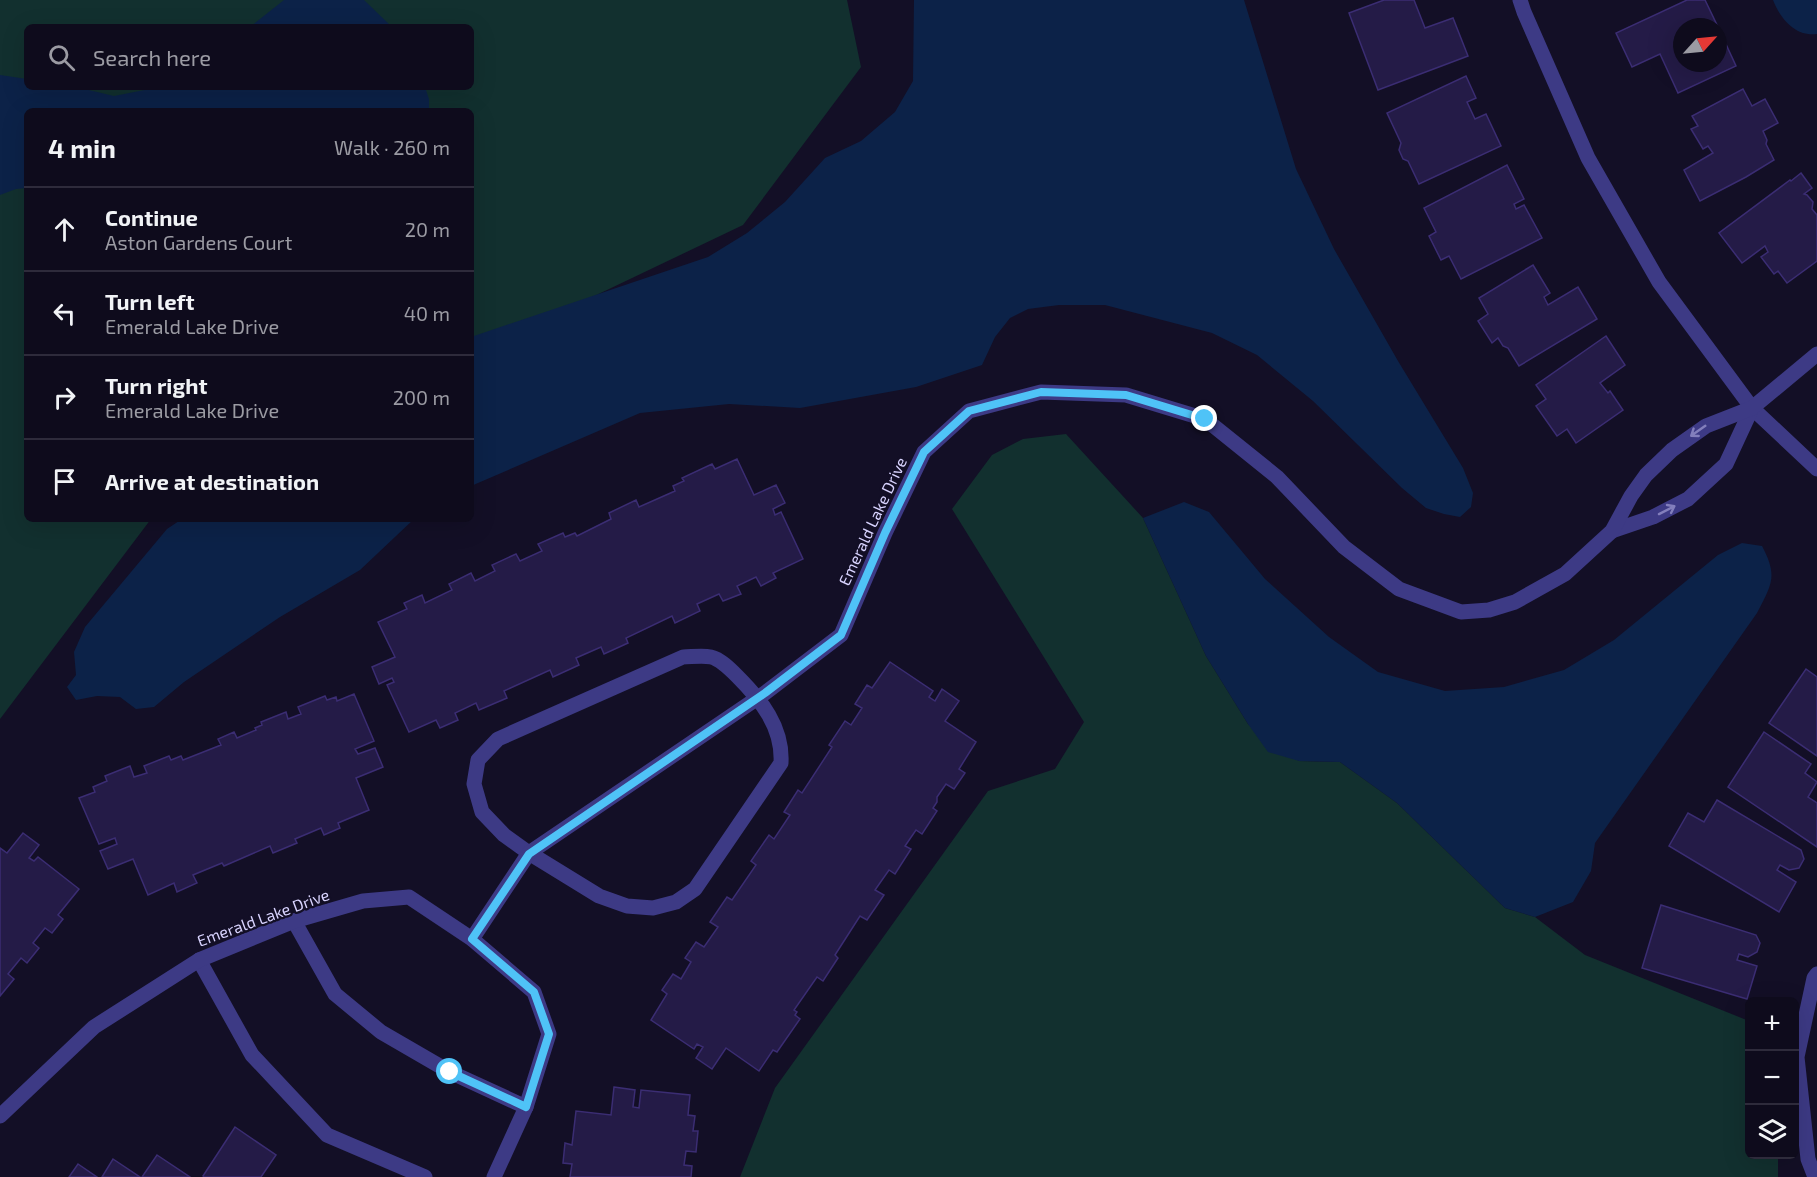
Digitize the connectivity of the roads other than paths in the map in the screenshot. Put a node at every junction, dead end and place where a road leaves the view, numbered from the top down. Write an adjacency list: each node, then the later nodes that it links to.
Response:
1 (1521, 0): 3 (street)
2 (1817, 354): 3 (street, Emerald Lake Drive)
3 (1752, 408): 4 (street); 5 (street, Emerald Lake Drive, one-way to 5); 5 (street, Emerald Lake Drive, one-way to 3)
4 (1817, 469)
5 (1612, 531): 6 (street, Emerald Lake Drive)
6 (758, 698): 7 (street, Emerald Lake Drive); 7 (street); 7 (street)
7 (529, 854): 9 (street, Emerald Lake Drive)
8 (294, 921): 9 (street, Emerald Lake Drive); 10 (street, Emerald Lake Drive); 12 (street)
9 (472, 939): 12 (street, Emerald Lake Drive)
10 (199, 960): 13 (street, Emerald Lake Drive); 14 (street)
11 (1817, 974): 16 (street)
12 (526, 1107): 15 (street, Emerald Lake Drive)
13 (0, 1116)
14 (424, 1177)
15 (494, 1177)
16 (1815, 1177)

